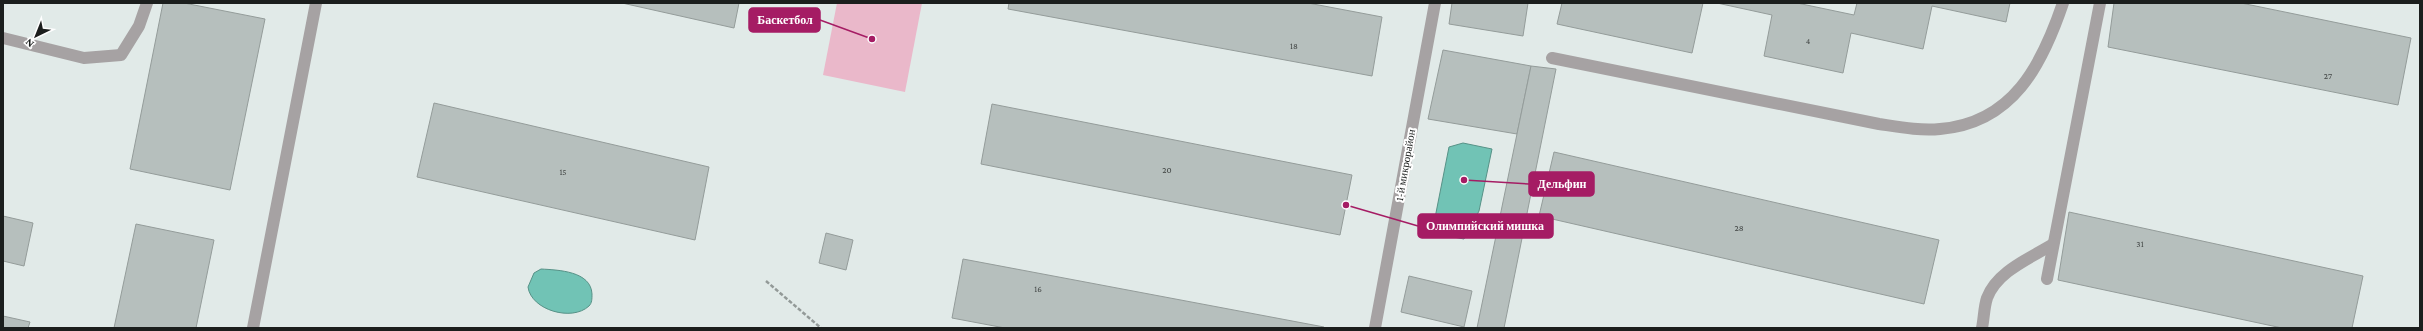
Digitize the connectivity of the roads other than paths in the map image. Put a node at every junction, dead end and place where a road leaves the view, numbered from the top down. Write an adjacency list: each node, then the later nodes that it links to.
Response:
1 (147, 3): 6 (street)
2 (316, 3): 10 (street)
3 (1435, 3): 11 (street, 1-й микрорайон)
4 (2063, 3): 7 (street)
5 (2100, 3): 8 (street)
6 (3, 38)
7 (1552, 58)
8 (2053, 244): 9 (street); 12 (street)
9 (2047, 279)
10 (253, 328)
11 (1374, 328)
12 (1982, 328)

